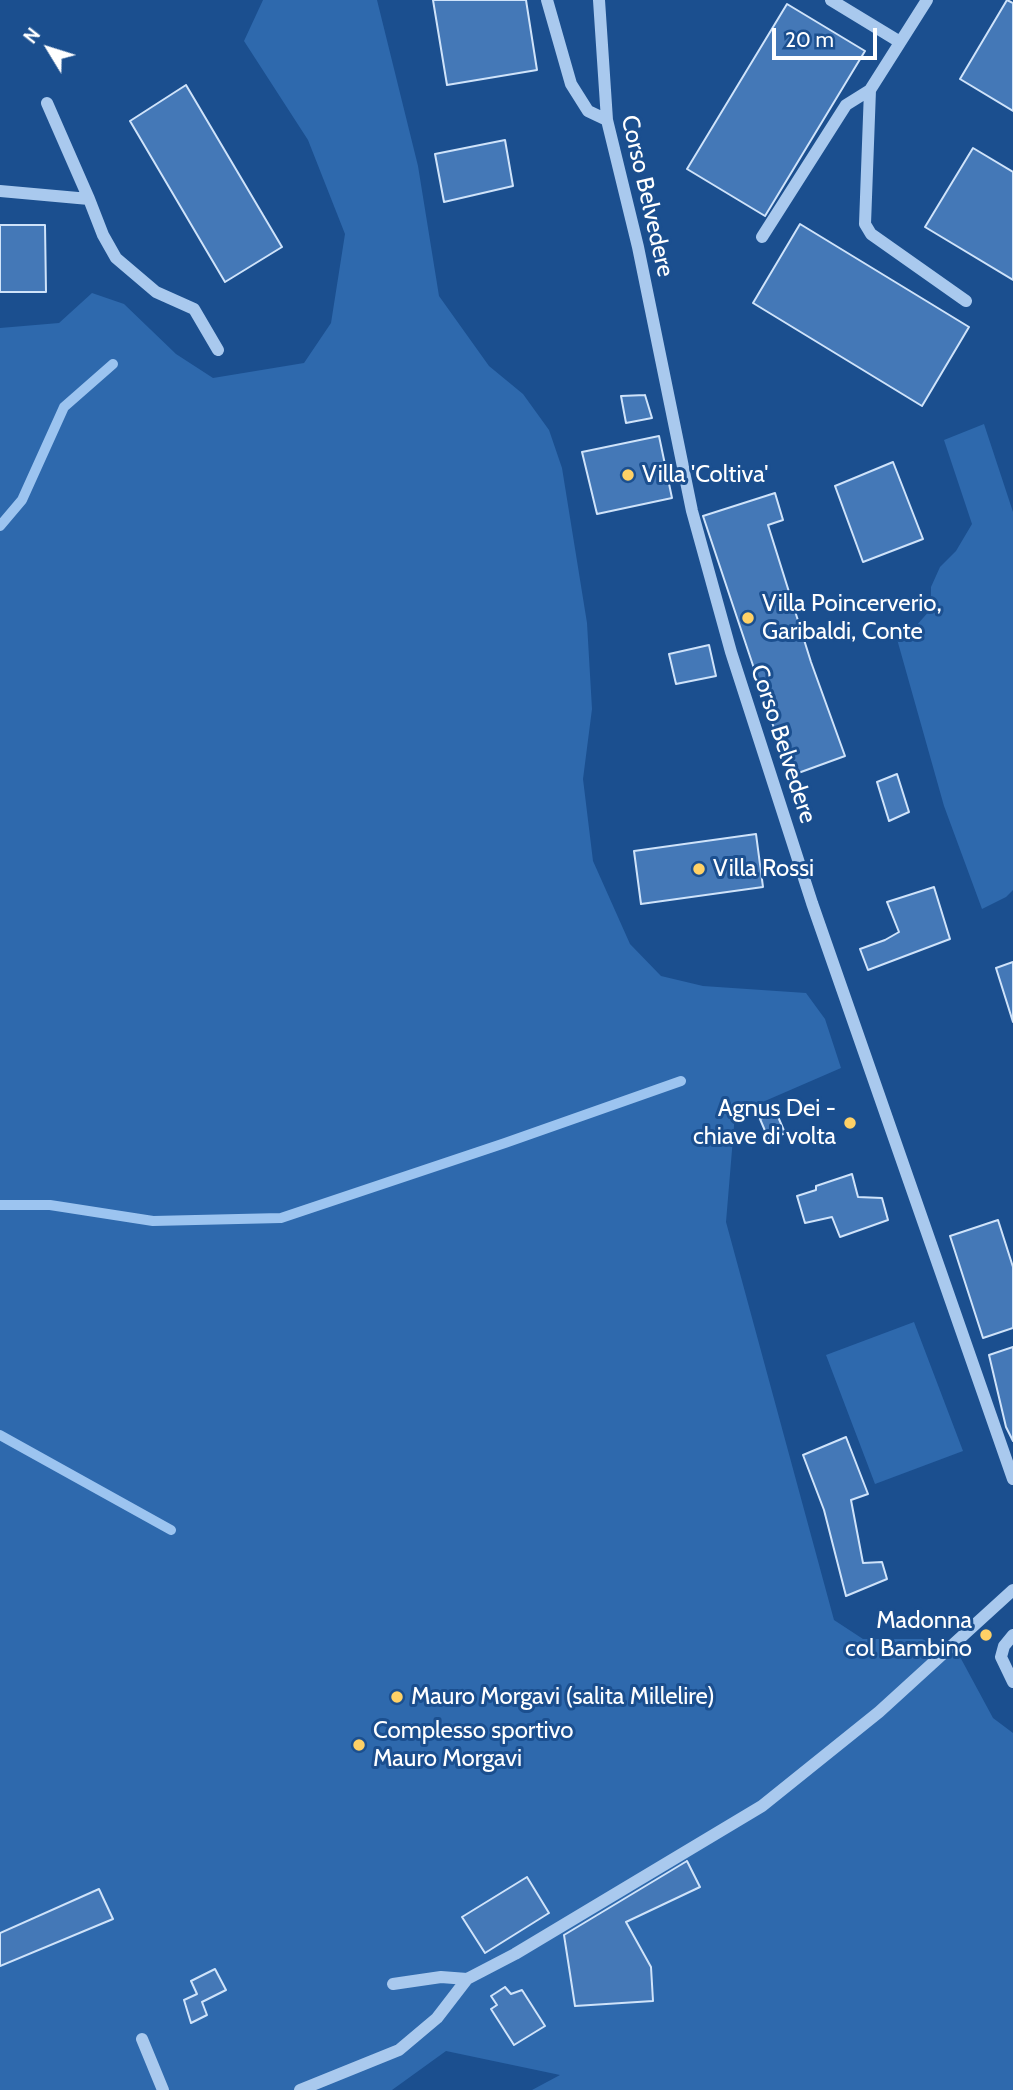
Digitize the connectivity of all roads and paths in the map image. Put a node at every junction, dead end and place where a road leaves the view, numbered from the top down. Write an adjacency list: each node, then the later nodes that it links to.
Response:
1 (547, 0): 8 (street)
2 (599, 0): 8 (street, Corso Belvedere)
3 (831, 0): 5 (street)
4 (927, 0): 5 (street)
5 (900, 42): 6 (street)
6 (870, 90): 11 (street); 12 (street)
7 (47, 103): 10 (street)
8 (607, 120): 14 (street, Corso Belvedere)
9 (0, 191): 10 (street)
10 (89, 199): 13 (street)
11 (762, 237)
12 (966, 301)
13 (218, 350)
14 (1013, 1479)
15 (1013, 1590): 18 (street)
16 (1013, 1635): 17 (street)
17 (1013, 1682)
18 (467, 1979): 19 (street); 22 (street)
19 (393, 1984)
20 (142, 2039): 21 (street)
21 (163, 2090)
22 (300, 2090)

